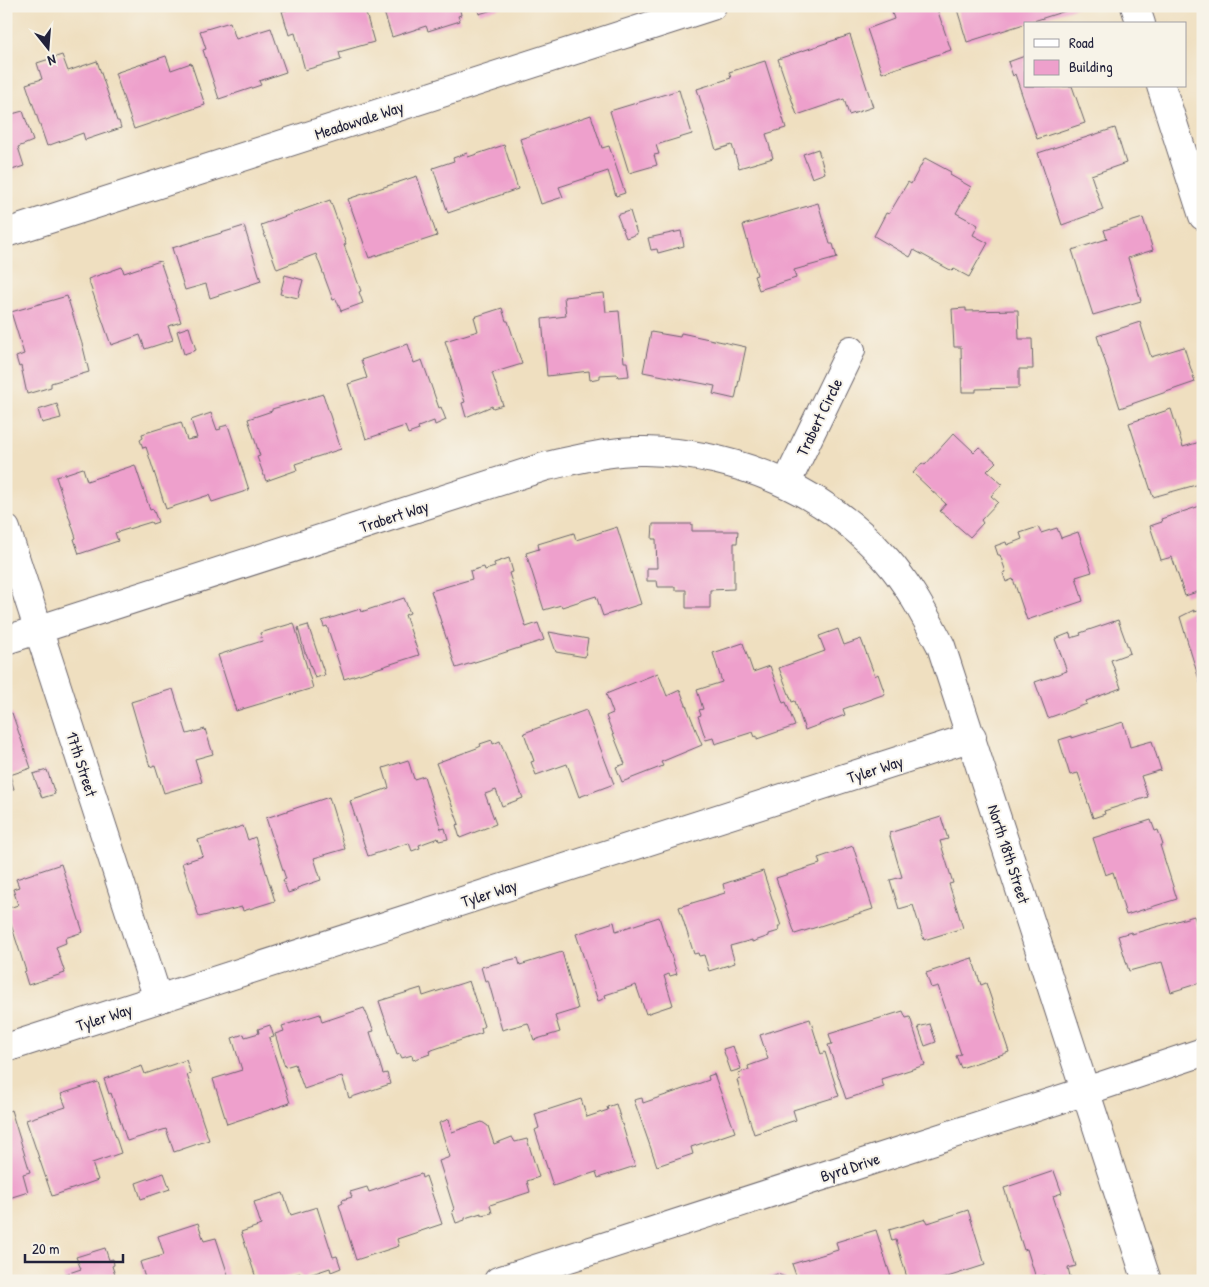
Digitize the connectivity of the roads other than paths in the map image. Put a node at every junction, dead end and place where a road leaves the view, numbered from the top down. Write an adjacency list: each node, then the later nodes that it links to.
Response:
1 (712, 6): 6 (street, Meadowvale Way)
2 (1135, 6): 3 (street)
3 (1140, 22)
4 (1162, 88): 5 (street)
5 (1203, 216)
6 (6, 233)
7 (851, 350): 8 (street, Trabert Circle)
8 (786, 484): 10 (street, Trabert Way); 12 (street, North 18th Street)
9 (6, 529): 10 (street, 17th Street)
10 (39, 630): 11 (street, Trabert Way); 13 (street, 17th Street)
11 (6, 640)
12 (972, 737): 13 (street, Tyler Way); 16 (street, North 18th Street)
13 (158, 999): 14 (street, Tyler Way)
14 (6, 1048)
15 (1203, 1052): 16 (street, Byrd Drive)
16 (1086, 1091): 17 (street, Byrd Drive); 18 (street, North 18th Street)
17 (498, 1281)
18 (1147, 1281)

